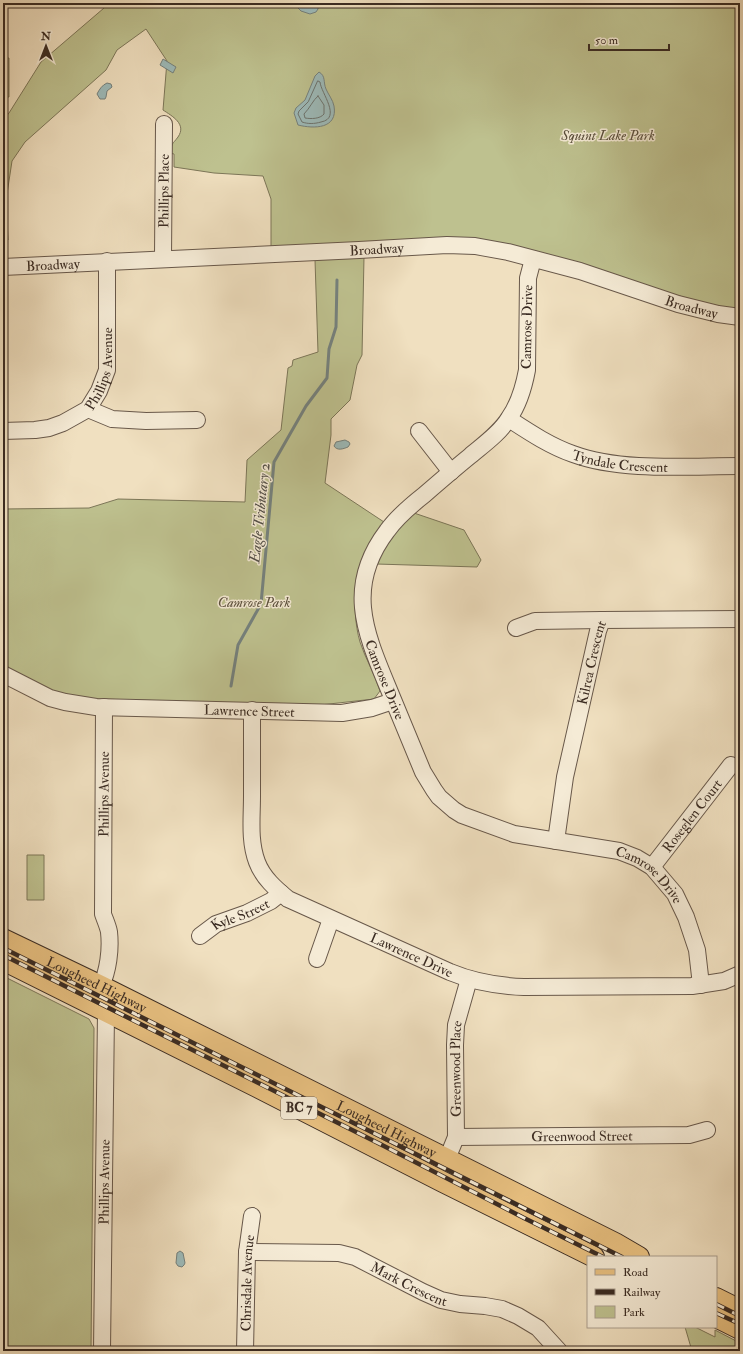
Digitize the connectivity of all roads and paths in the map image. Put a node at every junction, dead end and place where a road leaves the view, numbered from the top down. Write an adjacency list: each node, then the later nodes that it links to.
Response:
1 (164, 124): 2 (street, Phillips Place)
2 (163, 258): 3 (street, Broadway); 4 (street, Broadway)
3 (533, 259): 6 (street, Broadway); 8 (street, Camrose Drive)
4 (107, 261): 5 (street, Broadway); 7 (street, Phillips Avenue)
5 (3, 266)
6 (740, 317)
7 (88, 409): 9 (street); 10 (street, Phillips Avenue)
8 (509, 419): 12 (street, Tyndale Crescent); 13 (street, Camrose Drive)
9 (197, 420)
10 (3, 431)
11 (419, 431): 13 (street)
12 (740, 466)
13 (450, 472): 18 (street, Camrose Drive)
14 (740, 619): 15 (street, Kilrea Crescent)
15 (602, 620): 16 (street); 22 (street, Kilrea Crescent)
16 (516, 628)
17 (3, 674): 19 (street)
18 (393, 701): 20 (street, Lawrence Street); 22 (street, Camrose Drive)
19 (104, 707): 20 (street, Lawrence Street); 33 (street, Phillips Avenue)
20 (252, 710): 24 (street, Lawrence Drive)
21 (731, 765): 23 (street, Roseglen Court)
22 (556, 841): 23 (street, Camrose Drive)
23 (652, 866): 32 (street, Camrose Drive)
24 (281, 893): 25 (street, Lawrence Drive); 26 (street, Kyle Street)
25 (331, 919): 28 (street); 31 (street, Lawrence Drive)
26 (200, 936)
27 (3, 939): 33 (main road, Lougheed Highway / BC 7)
28 (317, 959)
29 (3, 960): 34 (main road, Lougheed Highway / BC 7)
30 (740, 974): 32 (street, Lawrence Drive)
31 (469, 979): 32 (street, Lawrence Drive); 36 (street, Greenwood Place)
32 (701, 985)
33 (101, 986): 37 (main road, Lougheed Highway / BC 7)
34 (106, 1012): 40 (main road, Lougheed Highway / BC 7); 46 (street, Phillips Avenue)
35 (708, 1130): 36 (street, Greenwood Street)
36 (456, 1137): 37 (street, Greenwood Place)
37 (447, 1159): 41 (main road, Lougheed Highway / BC 7)
38 (252, 1216): 39 (street, Chrisdale Avenue)
39 (247, 1252): 47 (street, Chrisdale Avenue); 48 (street, Mark Crescent)
40 (592, 1256)
41 (637, 1256)
42 (717, 1298): 43 (main road)
43 (740, 1310)
44 (717, 1318): 45 (main road)
45 (740, 1329)
46 (102, 1351)
47 (245, 1351)
48 (559, 1351)

